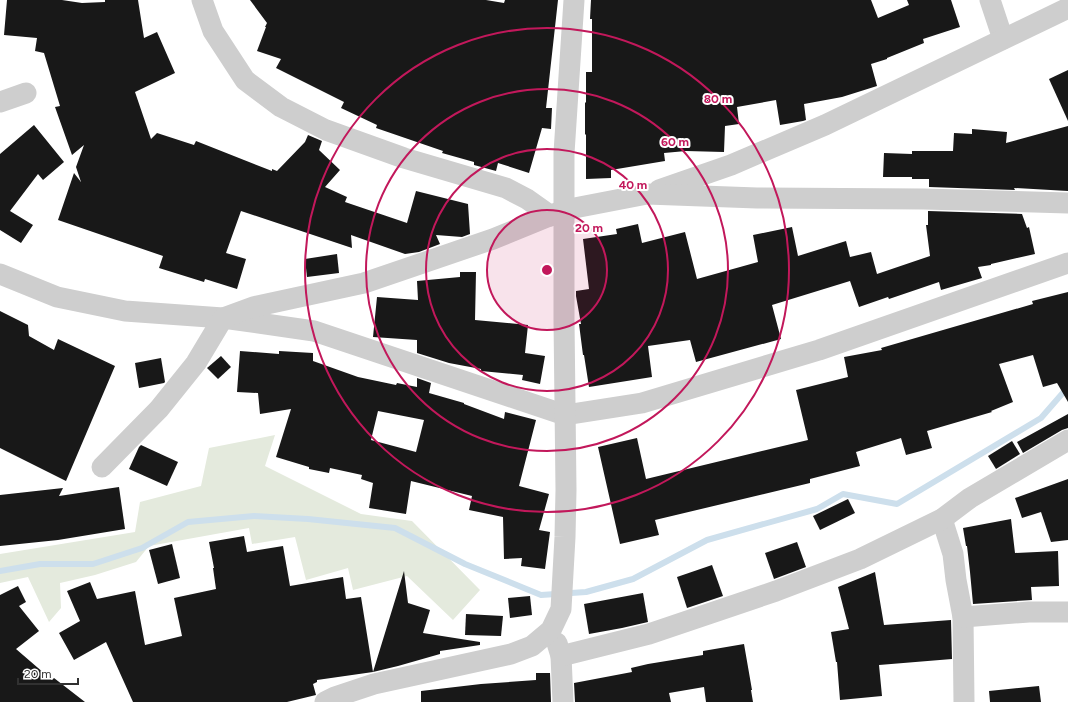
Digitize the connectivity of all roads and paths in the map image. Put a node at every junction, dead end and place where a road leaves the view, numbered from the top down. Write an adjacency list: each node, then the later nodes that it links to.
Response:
1 (202, 0): 10 (street)
2 (574, 0): 10 (street)
3 (990, 0): 5 (street)
4 (1068, 8): 5 (street)
5 (1003, 39): 8 (street)
6 (26, 93): 7 (street)
7 (0, 102)
8 (647, 194): 9 (street); 10 (street)
9 (1068, 203)
10 (558, 213): 13 (street); 14 (street)
11 (1068, 263): 14 (street)
12 (0, 274): 13 (street)
13 (223, 318): 14 (street); 16 (street)
14 (565, 415): 20 (street)
15 (1068, 440): 17 (street)
16 (102, 467)
17 (942, 519): 19 (street); 21 (street)
18 (1068, 612): 19 (street)
19 (963, 617): 24 (street)
20 (551, 630): 21 (street); 22 (street)
21 (561, 656): 23 (street)
22 (324, 702)
23 (563, 702)
24 (964, 702)

